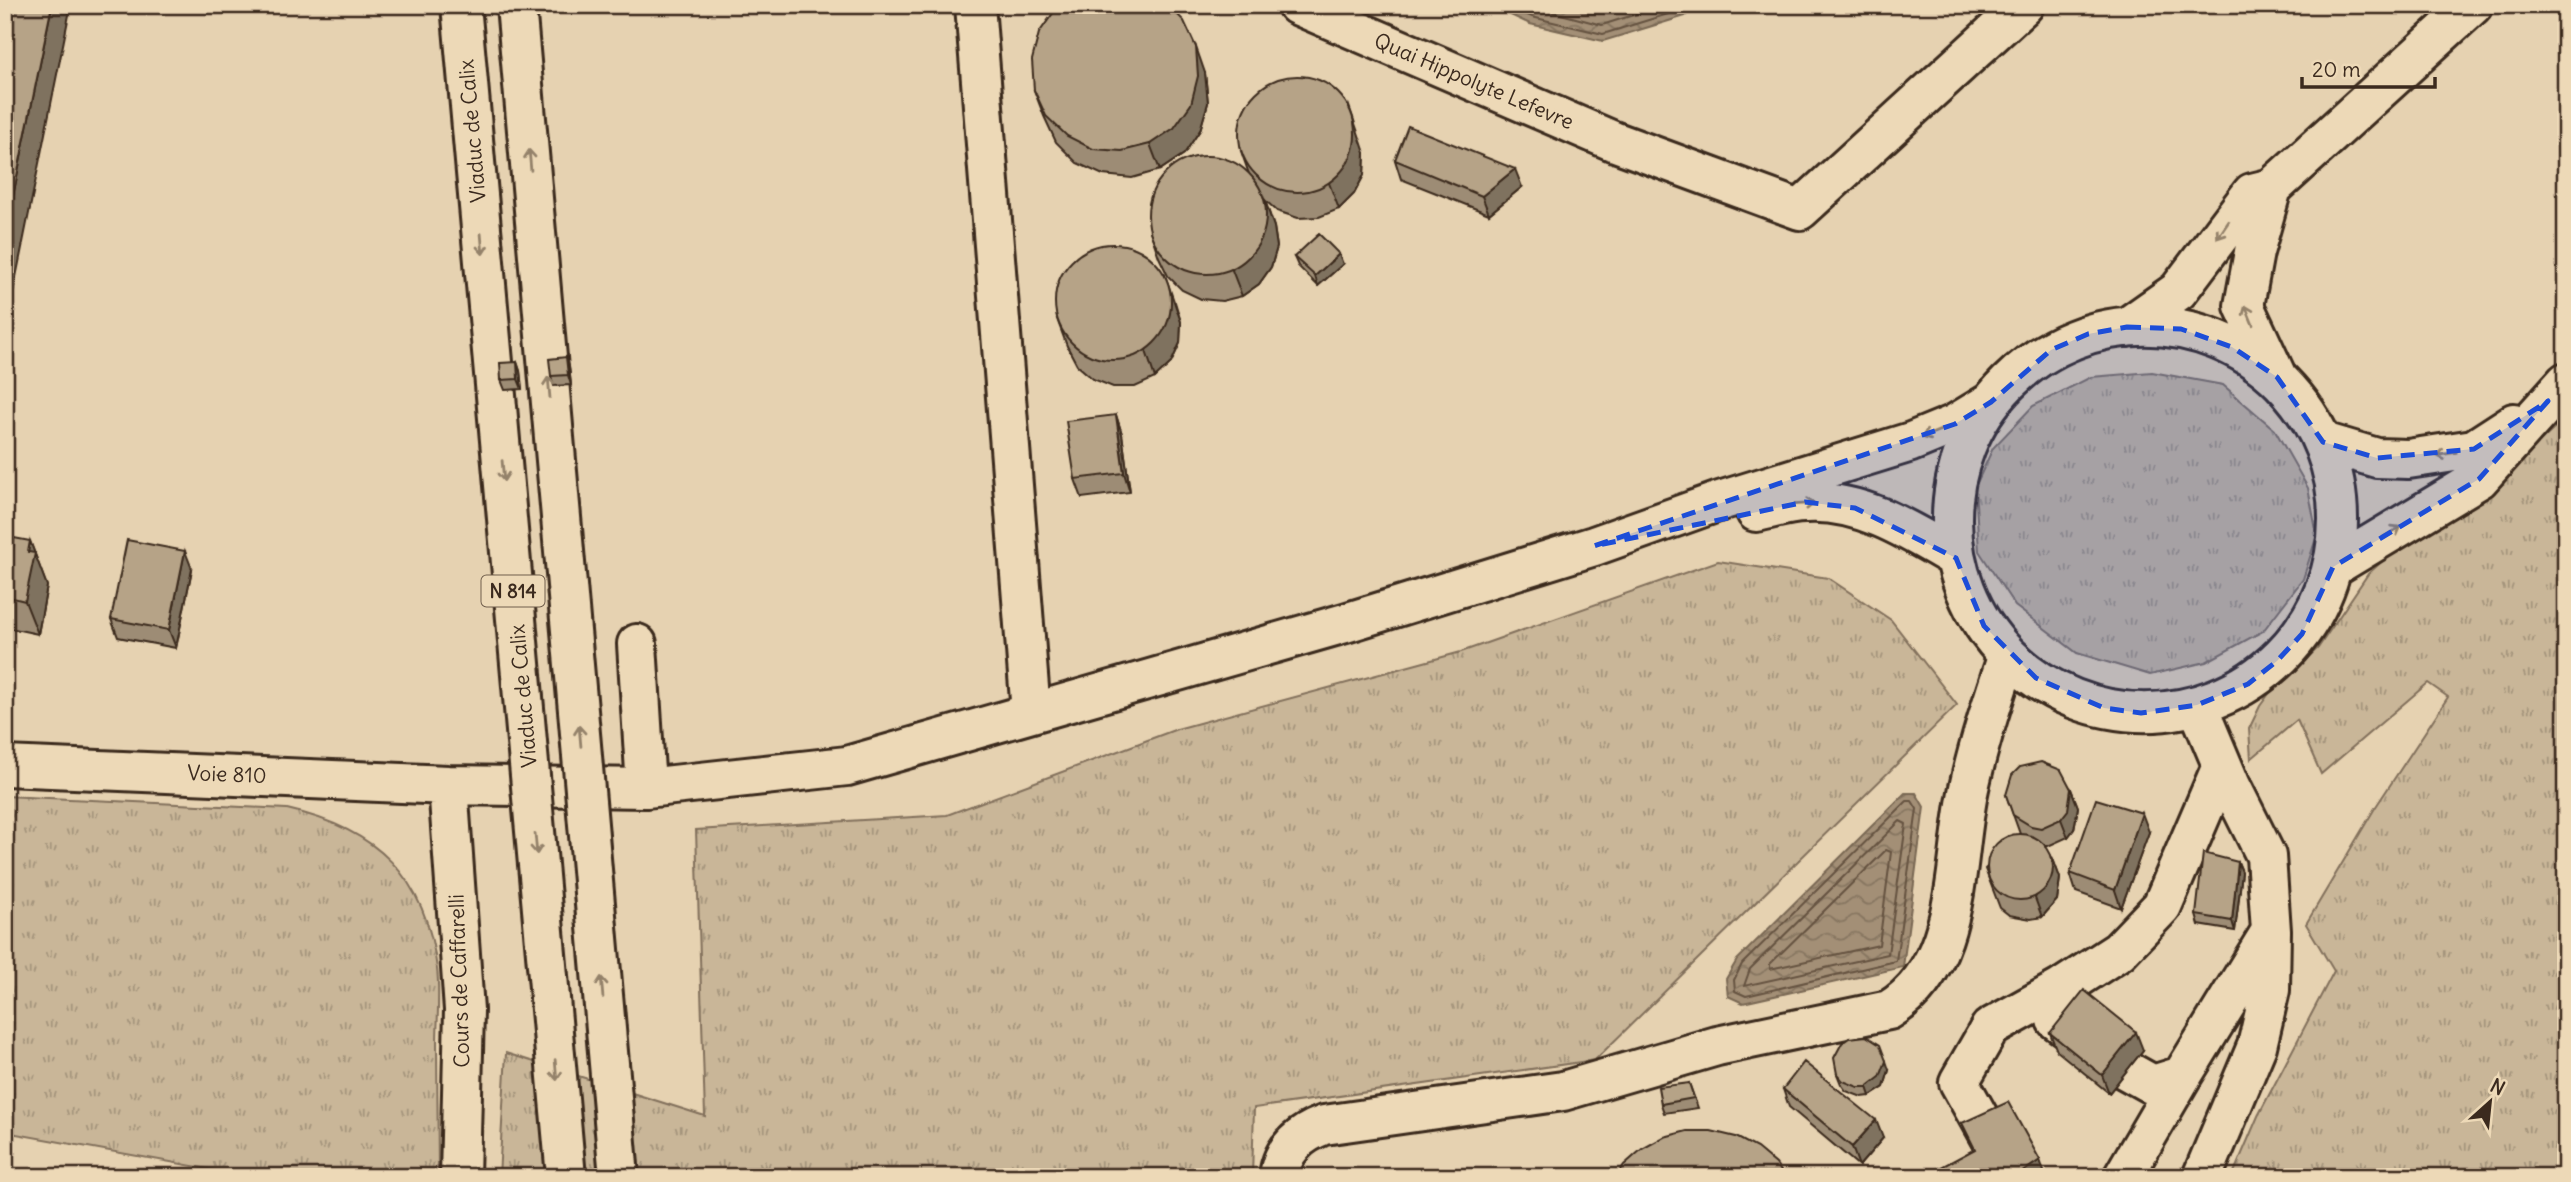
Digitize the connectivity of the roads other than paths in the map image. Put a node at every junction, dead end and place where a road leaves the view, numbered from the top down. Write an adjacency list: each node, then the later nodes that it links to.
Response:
1 (461, 5): 28 (main road, Viaduc de Calix / N 814, one-way to 28, bridge)
2 (516, 5): 29 (main road, N 814, one-way to 2, bridge)
3 (1297, 5): 4 (main road, Quai Hippolyte Lefevre)
4 (2024, 5)
5 (2473, 5): 7 (main road)
6 (968, 7): 19 (main road)
7 (2281, 180): 8 (main road, one-way to 8); 9 (main road, one-way to 7)
8 (2127, 327): 9 (main road); 11 (main road)
9 (2277, 377): 12 (main road)
10 (2557, 392): 12 (main road, one-way to 12); 15 (main road, one-way to 10)
11 (1991, 402): 13 (main road, one-way to 13); 14 (main road)
12 (2323, 442): 15 (main road)
13 (1594, 546): 14 (main road, one-way to 14); 19 (main road, Voie 810)
14 (1956, 558): 17 (main road)
15 (2333, 567): 18 (main road)
16 (637, 644): 23 (main road)
17 (2008, 654): 18 (main road); 30 (main road)
18 (2197, 705): 21 (main road)
19 (1031, 713): 23 (main road, Voie 810)
20 (5, 766): 22 (main road, Voie 810)
21 (2222, 766): 24 (main road); 25 (main road)
22 (448, 785): 23 (main road, Voie 810); 27 (main road, Cours de Caffarelli)
23 (646, 788)
24 (2271, 930): 26 (main road); 33 (main road)
25 (2062, 988): 26 (main road); 31 (main road)
26 (2182, 1076): 32 (main road)
27 (460, 1177)
28 (566, 1177)
29 (619, 1177)
30 (1279, 1177)
31 (2012, 1177)
32 (2123, 1177)
33 (2202, 1177)

